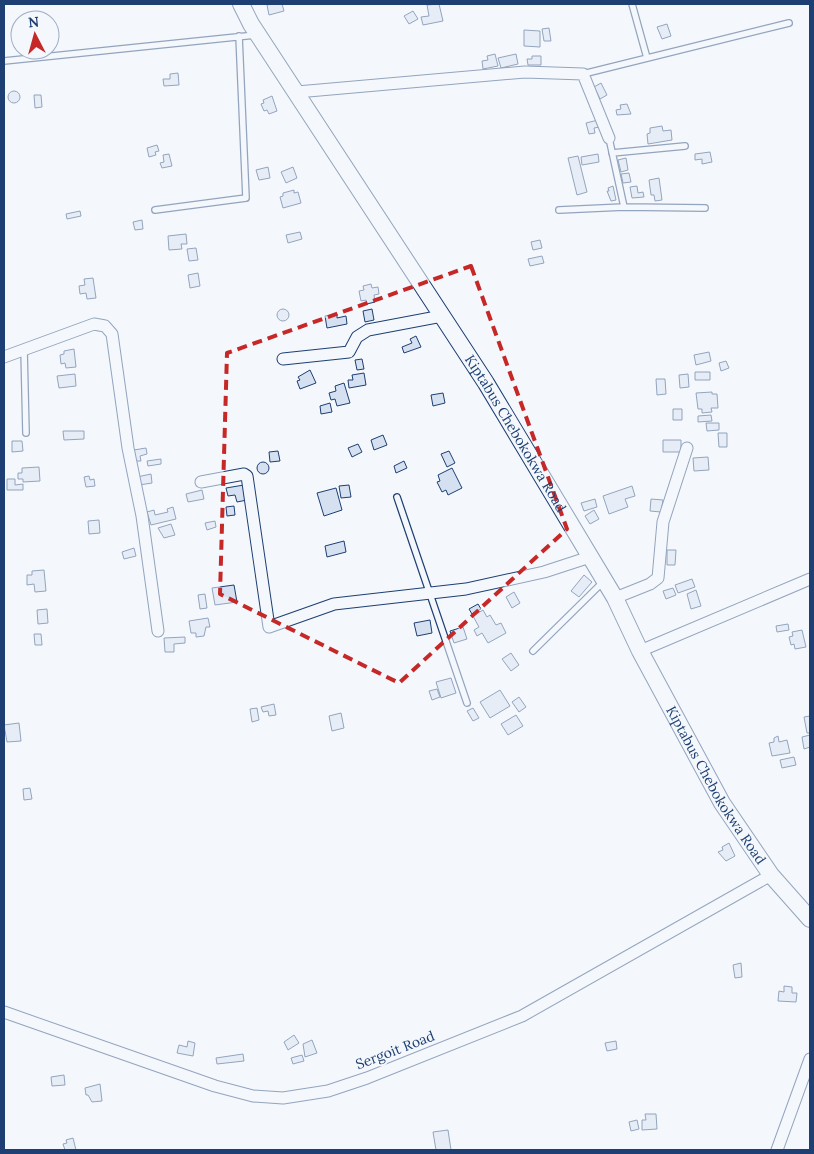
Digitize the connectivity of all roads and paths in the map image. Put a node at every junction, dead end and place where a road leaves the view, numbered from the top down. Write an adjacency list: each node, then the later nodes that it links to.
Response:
1 (241, 4): 4 (street, Kiptabus Chebokokwa Road)
2 (632, 4): 6 (lane)
3 (789, 23): 6 (lane)
4 (258, 34): 5 (lane); 9 (street, Kiptabus Chebokokwa Road)
5 (239, 36): 7 (lane); 15 (lane)
6 (647, 58): 8 (lane)
7 (4, 61)
8 (583, 74): 9 (street); 10 (street)
9 (296, 92): 17 (street, Kiptabus Chebokokwa Road)
10 (609, 138): 12 (lane)
11 (685, 146): 12 (lane)
12 (612, 153): 13 (lane)
13 (624, 207): 14 (lane); 16 (lane)
14 (705, 208)
15 (155, 210)
16 (559, 210)
17 (442, 316): 20 (street); 25 (street, Kiptabus Chebokokwa Road)
18 (24, 349): 19 (street); 21 (lane); 30 (street)
19 (4, 357)
20 (283, 359)
21 (26, 433)
22 (687, 448): 29 (street)
23 (201, 482): 28 (street)
24 (398, 497): 28 (lane)
25 (590, 557): 27 (street, Kiptabus Chebokokwa Road); 28 (street)
26 (810, 578): 32 (street)
27 (604, 581): 29 (street, Kiptabus Chebokokwa Road); 31 (lane)
28 (431, 594): 33 (lane)
29 (615, 598): 32 (street, Kiptabus Chebokokwa Road)
30 (158, 631)
31 (533, 651)
32 (640, 651): 34 (street, Kiptabus Chebokokwa Road)
33 (467, 704)
34 (770, 875): 35 (street, Kiptabus Chebokokwa Road); 36 (street, Sergoit Road)
35 (810, 919)
36 (4, 1012)
37 (810, 1059): 38 (street)
38 (777, 1150)

